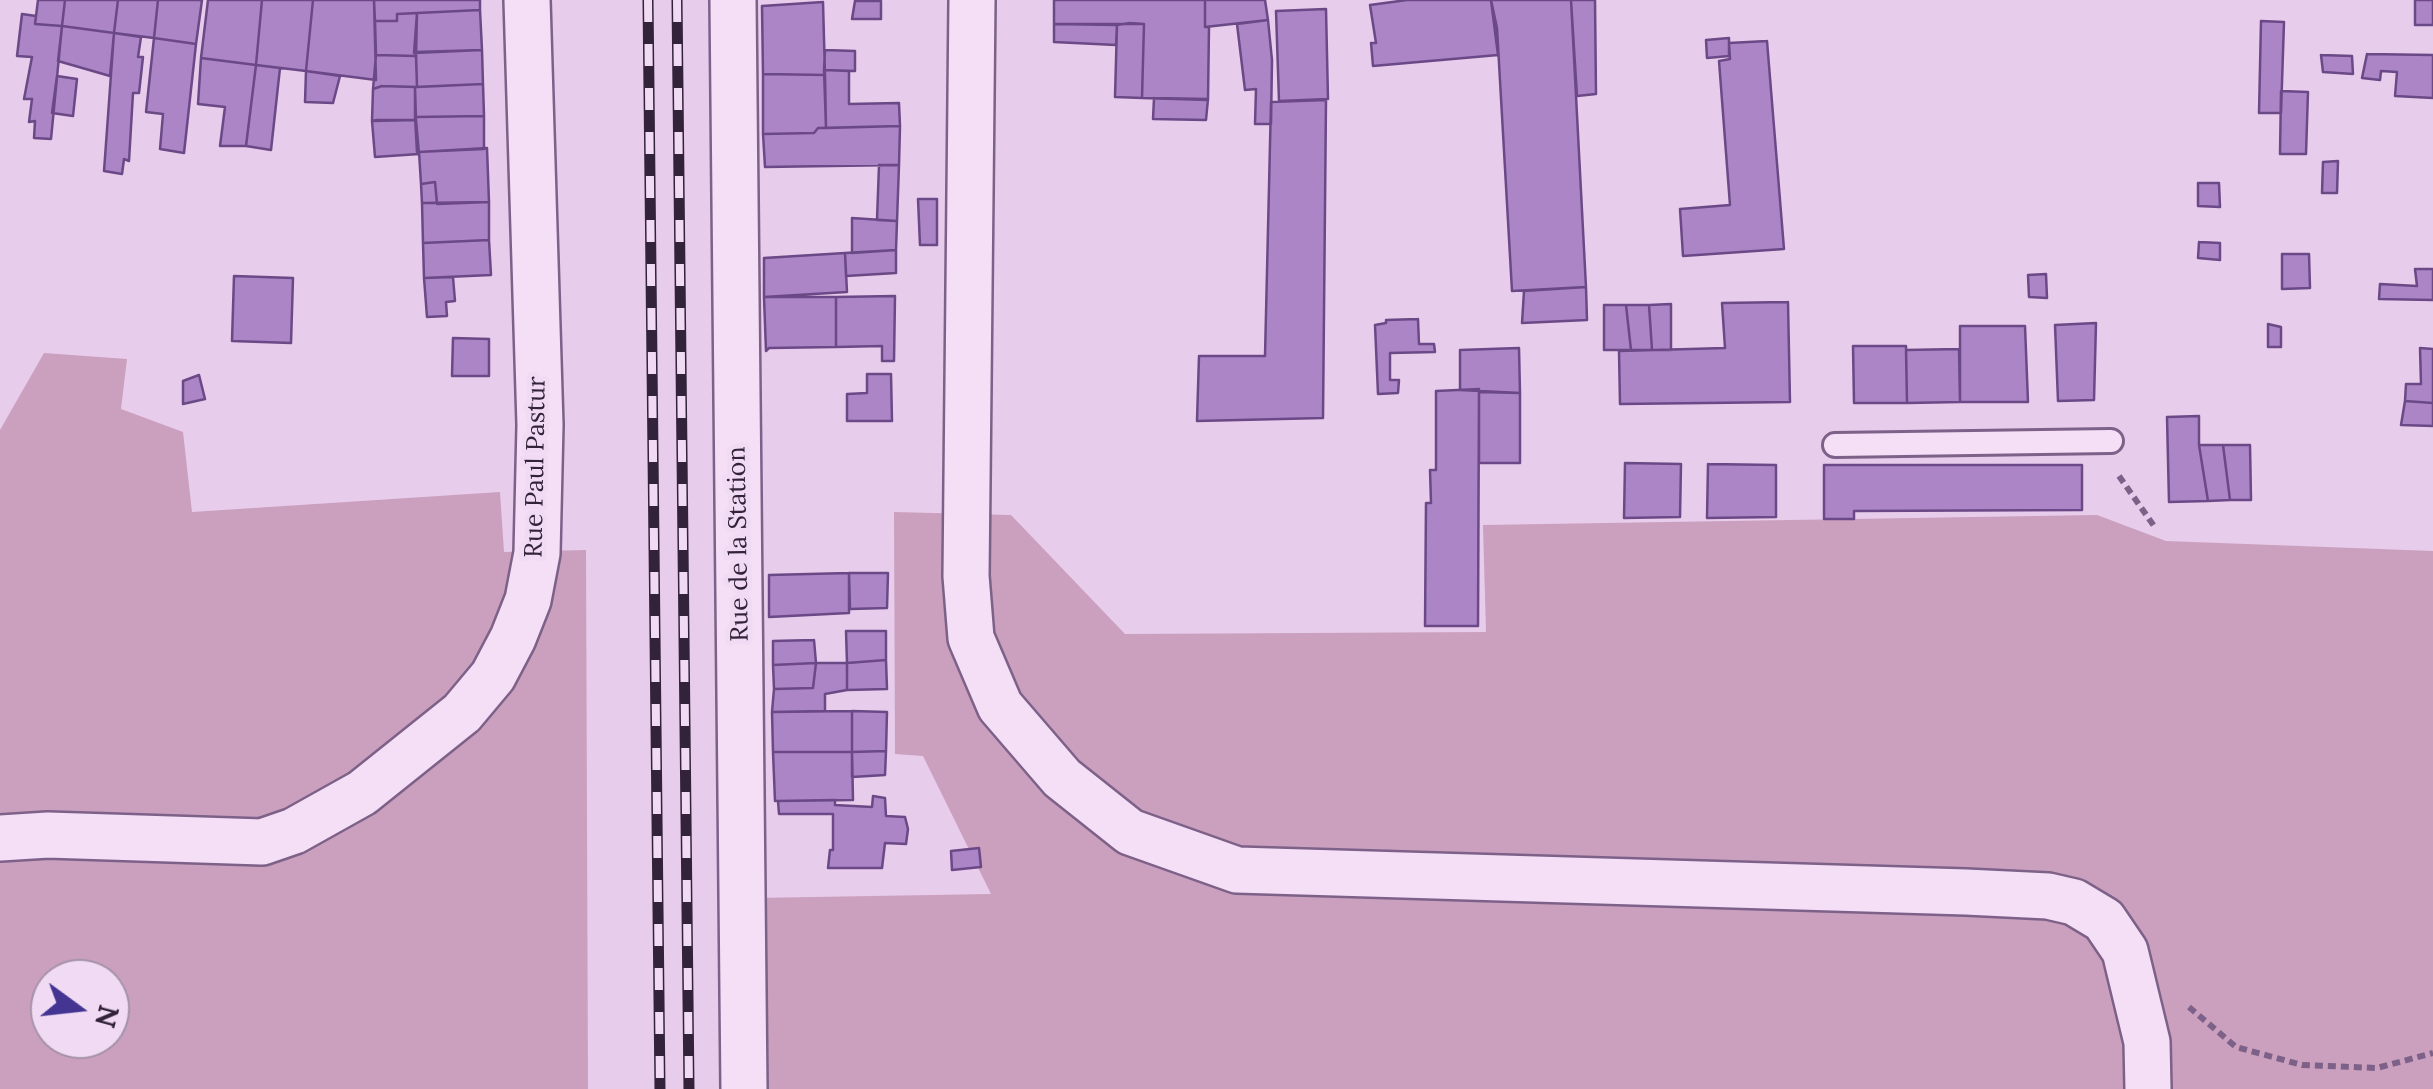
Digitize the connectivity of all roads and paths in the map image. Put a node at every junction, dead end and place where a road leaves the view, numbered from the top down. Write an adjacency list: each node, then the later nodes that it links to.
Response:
1 (527, 0): 7 (street, Rue Paul Pastur)
2 (733, 0): 10 (street, Rue de la Station)
3 (972, 0): 11 (street)
4 (2112, 441): 5 (lane); 6 (path)
5 (1835, 445)
6 (2154, 526)
7 (0, 838)
8 (2184, 1002): 9 (path)
9 (2433, 1053)
10 (744, 1089)
11 (2148, 1089)

